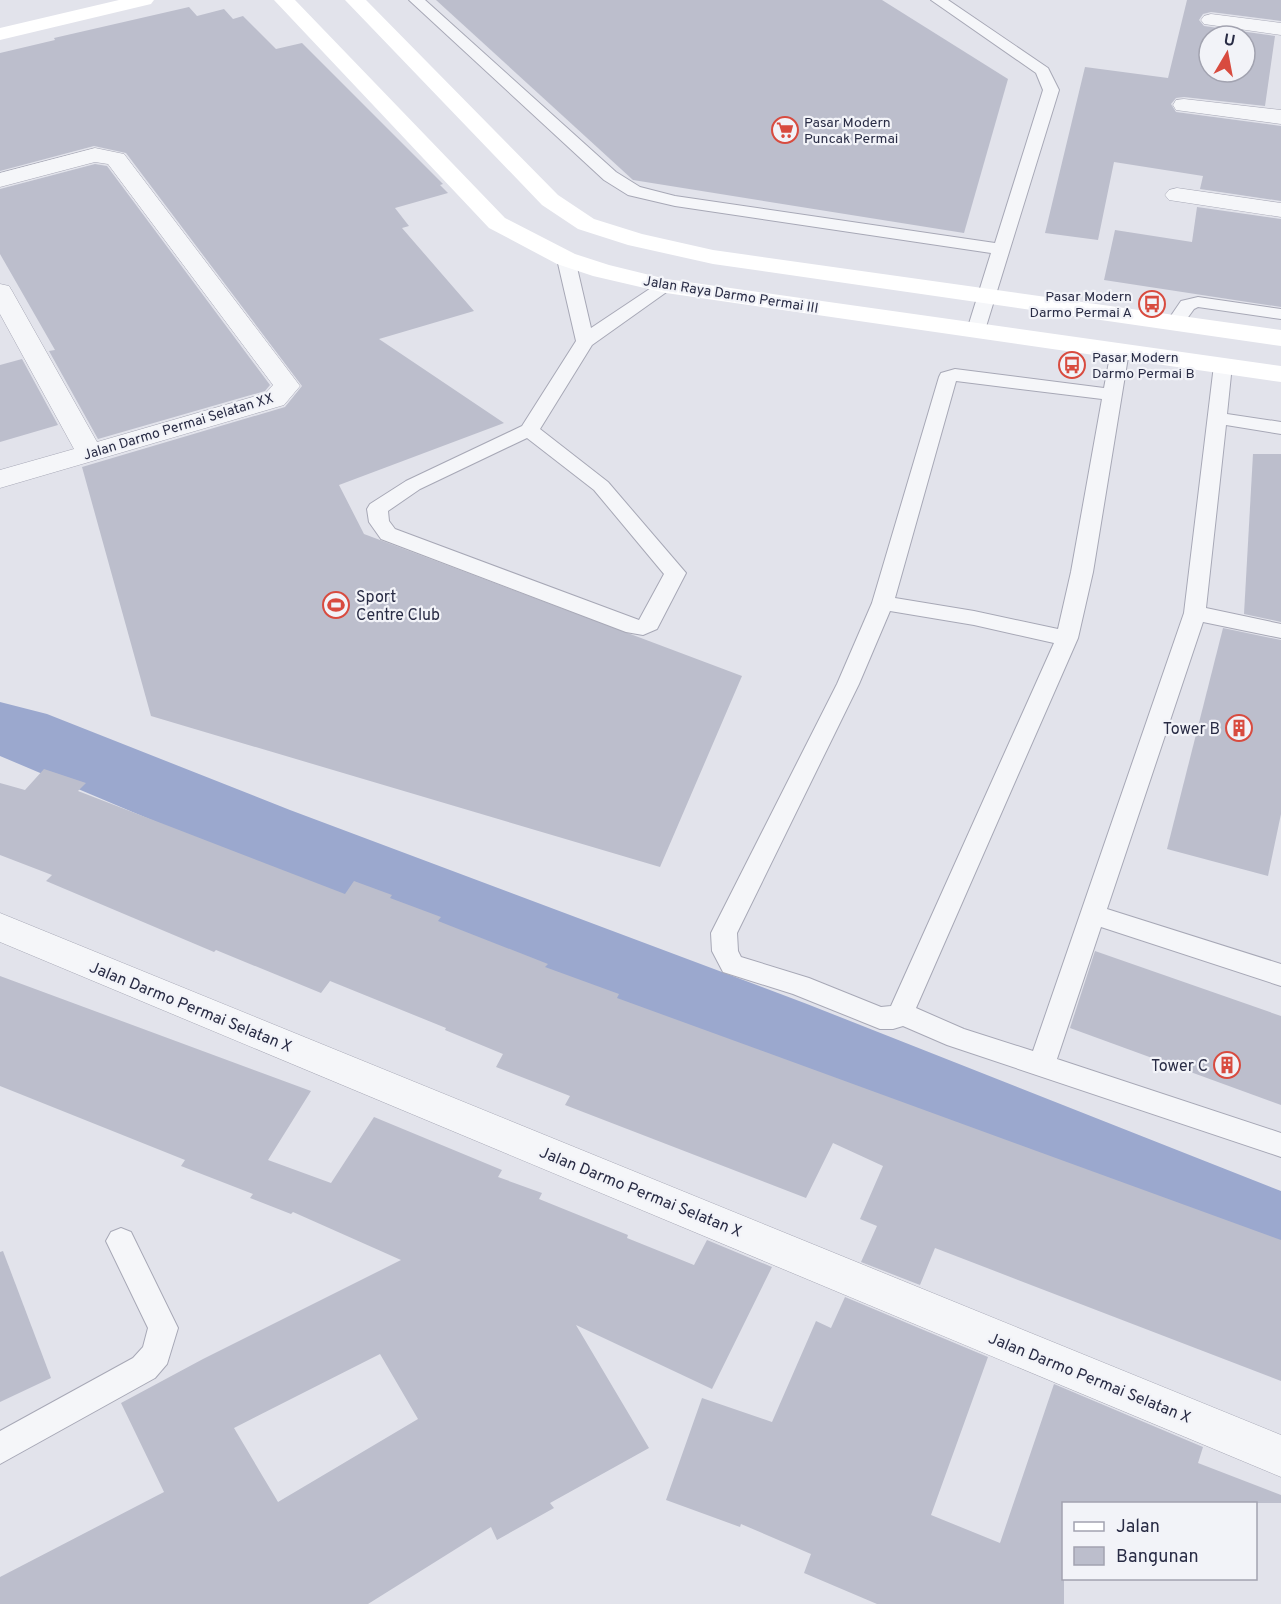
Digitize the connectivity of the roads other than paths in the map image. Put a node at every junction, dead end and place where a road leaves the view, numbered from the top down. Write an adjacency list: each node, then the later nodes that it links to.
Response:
1 (144, 0): 8 (main road)
2 (284, 0): 15 (main road, Jalan Raya Darmo Permai III)
3 (355, 0): 18 (main road)
4 (416, 0): 14 (lane)
5 (938, 0): 14 (lane)
6 (1210, 20): 7 (street)
7 (1281, 29)
8 (0, 34)
9 (1184, 105): 10 (street)
10 (1281, 117)
11 (0, 180): 31 (street, Jalan Darmo Permai Selatan XX)
12 (1177, 195): 13 (street)
13 (1281, 210)
14 (1002, 249): 18 (lane)
15 (566, 260): 16 (main road, Jalan Raya Darmo Permai III); 23 (lane)
16 (666, 286): 21 (main road, Jalan Raya Darmo Permai III); 23 (lane)
17 (0, 291): 31 (street)
18 (988, 295): 20 (main road); 21 (lane)
19 (1281, 314): 20 (lane)
20 (1175, 322): 22 (main road)
21 (976, 330): 24 (main road, Jalan Raya Darmo Permai III)
22 (1281, 338)
23 (585, 341): 30 (lane)
24 (1120, 351): 25 (main road, Jalan Raya Darmo Permai III); 27 (lane)
25 (1223, 365): 26 (main road, Jalan Raya Darmo Permai III); 28 (lane)
26 (1281, 374)
27 (1112, 395): 33 (lane); 36 (lane)
28 (1217, 418): 29 (lane); 34 (lane)
29 (1281, 428)
30 (529, 430): 30 (lane)
31 (90, 453): 32 (street, Jalan Darmo Permai Selatan XX)
32 (0, 479)
33 (883, 603): 36 (lane); 40 (lane)
34 (1195, 613): 35 (lane); 37 (lane)
35 (1281, 631)
36 (1067, 638): 40 (lane)
37 (1094, 915): 39 (lane); 41 (lane)
38 (0, 927): 45 (street, Jalan Darmo Permai Selatan X)
39 (1281, 975)
40 (901, 1013): 41 (lane)
41 (1042, 1065): 42 (lane)
42 (1281, 1144)
43 (121, 1241): 44 (lane)
44 (0, 1448)
45 (1281, 1456)

